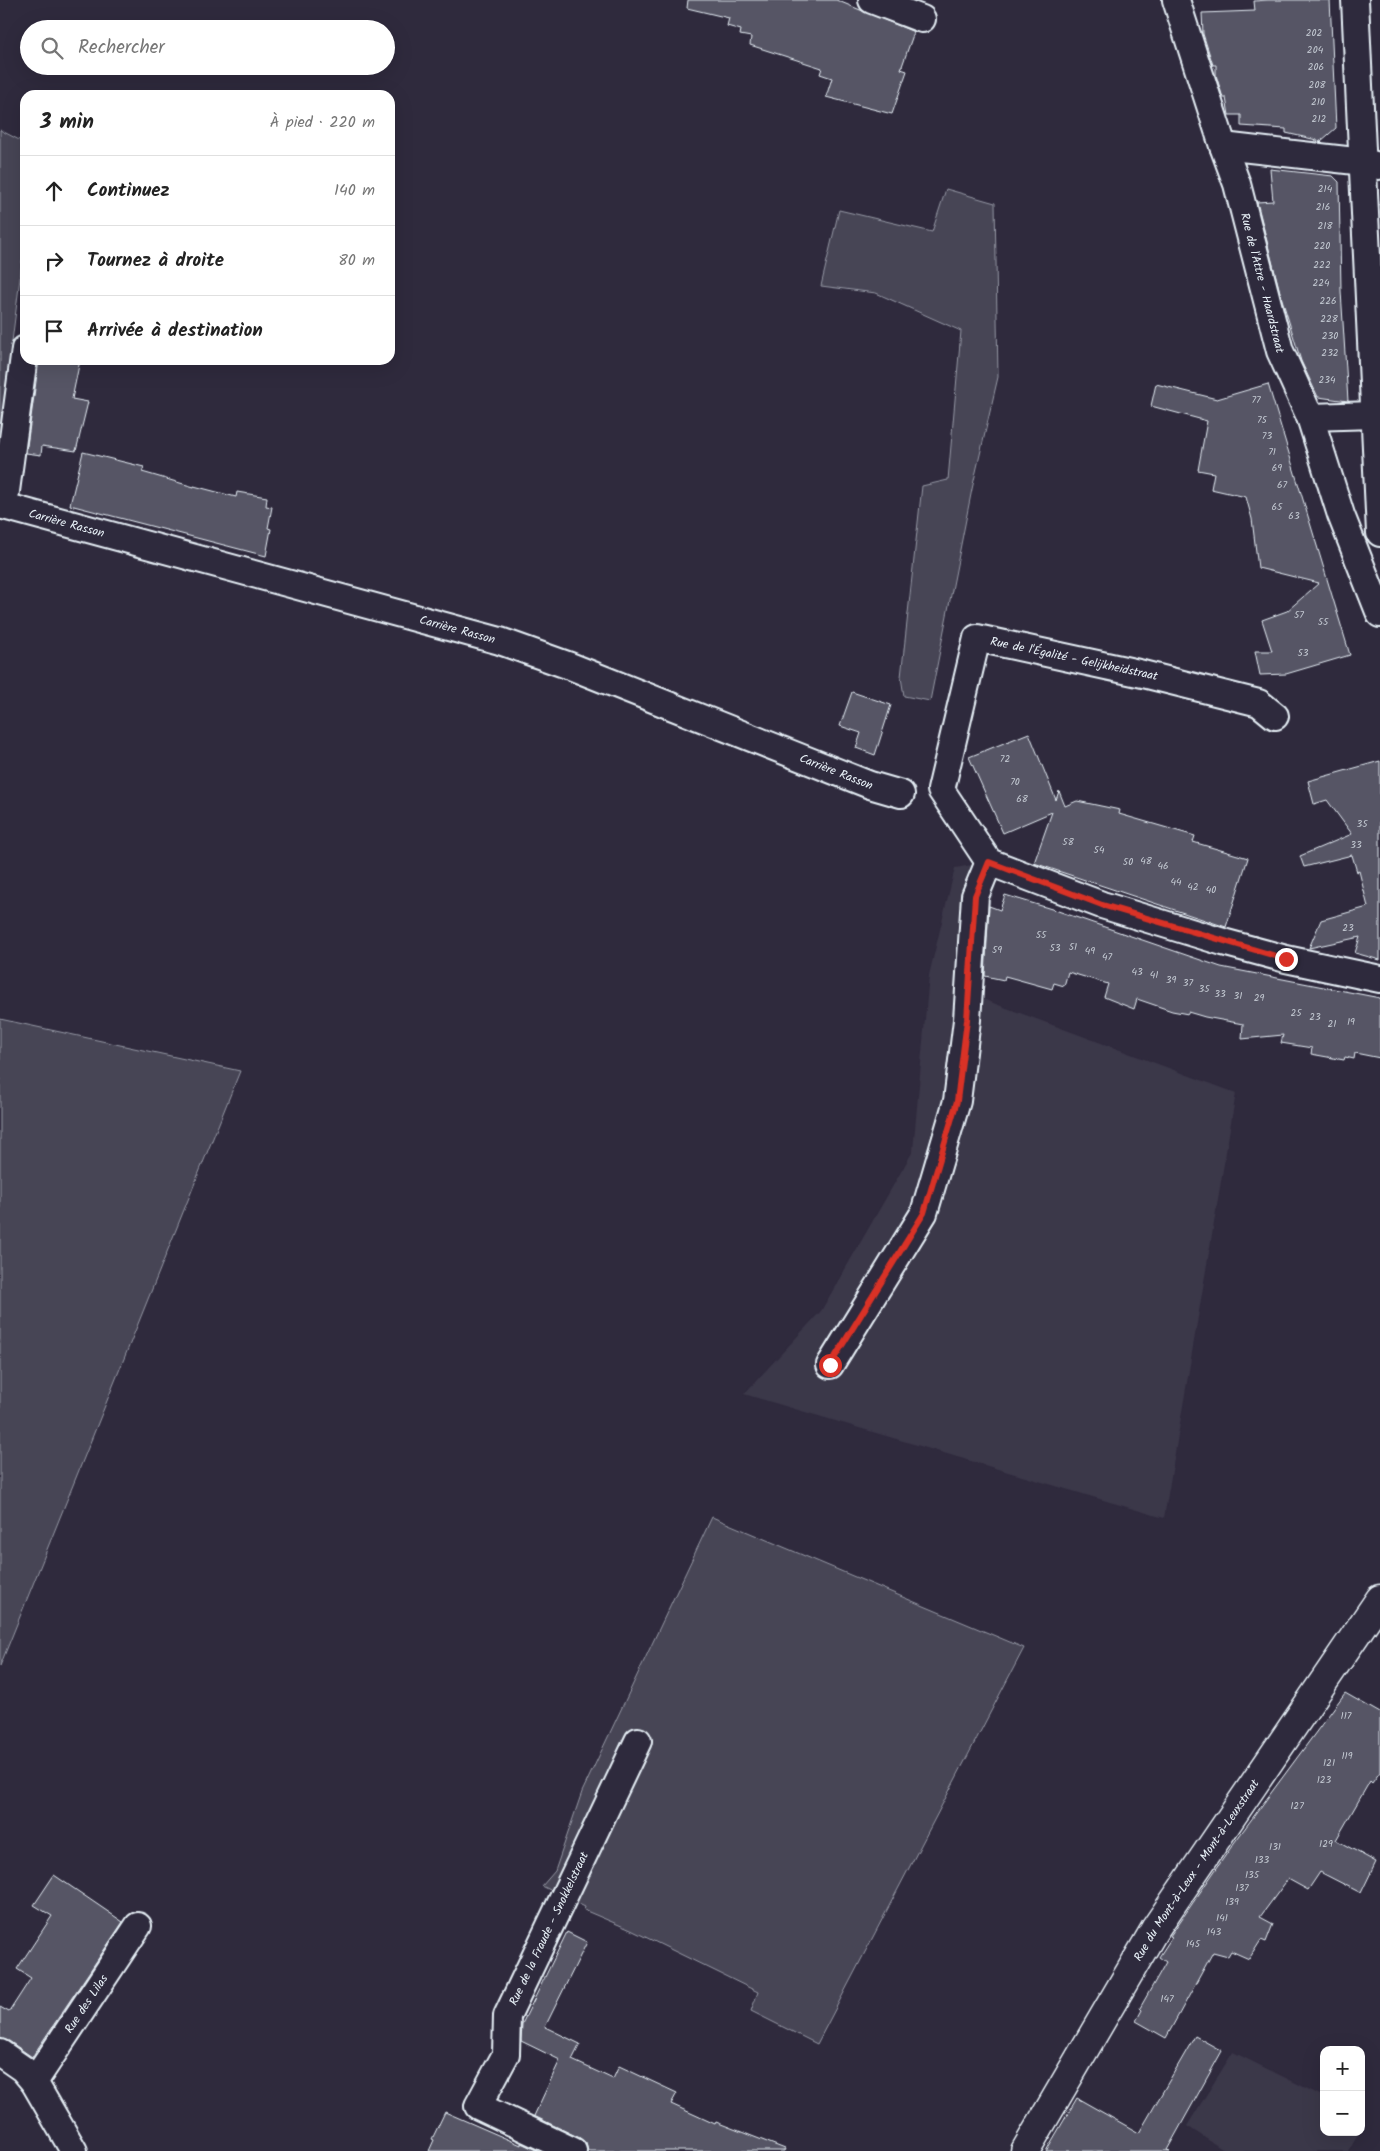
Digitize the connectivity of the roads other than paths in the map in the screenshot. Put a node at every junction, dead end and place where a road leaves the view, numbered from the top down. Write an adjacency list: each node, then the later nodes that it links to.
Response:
1 (872, 0): 4 (street)
2 (1176, 0): 5 (street, Rue de l'Attre - Haardstraat)
3 (1355, 0): 6 (street)
4 (922, 19)
5 (1223, 146): 6 (street); 9 (street, Rue de l'Attre - Haardstraat)
6 (1372, 164): 8 (street)
7 (23, 365): 10 (street)
8 (1374, 415): 9 (street); 11 (street)
9 (1310, 417): 12 (street, Rue de l'Attre - Haardstraat)
10 (2, 505): 14 (street, Carrière Rasson)
11 (1380, 534)
12 (1380, 614)
13 (1275, 716): 15 (street, Rue de l'Égalité - Gelijkheidstraat)
14 (901, 794)
15 (989, 862): 16 (street); 17 (street)
16 (1380, 979)
17 (830, 1365)
18 (1380, 1599): 25 (main road, Rue du Mont-à-Leux - Mont-à-Leuxstraat)
19 (638, 1741): 24 (street, Rue de la Fraude - Snokkelstraat)
20 (138, 1926): 22 (street, Rue des Lilas)
21 (0, 2053): 22 (street)
22 (34, 2082): 23 (street)
23 (74, 2151)
24 (573, 2151)
25 (1025, 2151)

